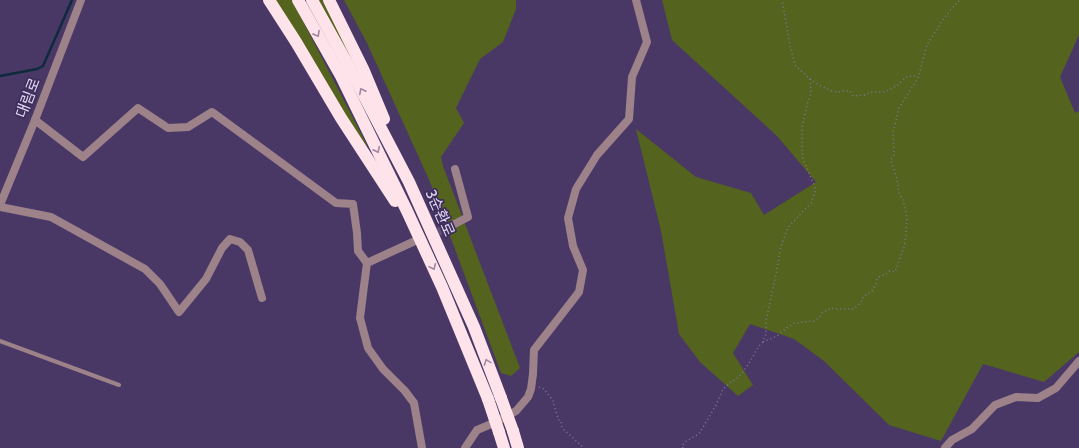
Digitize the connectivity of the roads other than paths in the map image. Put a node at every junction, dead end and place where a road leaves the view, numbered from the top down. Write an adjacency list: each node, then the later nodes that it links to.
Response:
1 (81, 0): 7 (street, 대림로)
2 (269, 0): 11 (highway)
3 (298, 0): 11 (highway, 3순환로, one-way to 11)
4 (312, 0): 13 (highway, 3순환로, one-way to 4)
5 (329, 0): 13 (highway)
6 (636, 0): 19 (street)
7 (35, 120): 9 (street, 대림로); 12 (street)
8 (455, 169): 10 (street)
9 (0, 206): 14 (street)
10 (447, 228)
11 (419, 243): 12 (street); 20 (highway, 3순환로, one-way to 20, bridge)
12 (367, 263): 18 (street)
13 (457, 291): 21 (highway, 3순환로, one-way to 13, bridge)
14 (262, 298)
15 (0, 341): 17 (lane)
16 (1079, 361): 22 (street)
17 (119, 385)
18 (422, 448)
19 (465, 448)
20 (504, 448)
21 (518, 448)
22 (945, 448)

